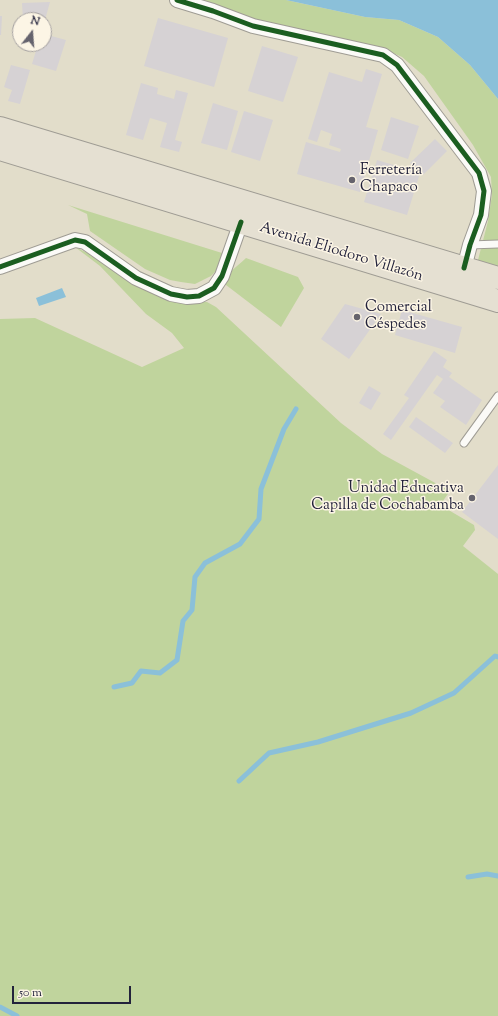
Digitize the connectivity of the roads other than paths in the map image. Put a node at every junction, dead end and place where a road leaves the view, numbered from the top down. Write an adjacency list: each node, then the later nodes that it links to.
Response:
1 (177, 0): 6 (street)
2 (0, 128): 8 (highway, Avenida Eliodoro Villazón)
3 (0, 149): 4 (highway, Avenida Eliodoro Villazón)
4 (241, 222): 7 (street); 10 (highway, Avenida Eliodoro Villazón)
5 (498, 244): 6 (lane)
6 (470, 245): 8 (street)
7 (0, 267)
8 (464, 268): 9 (highway, Avenida Eliodoro Villazón)
9 (498, 278)
10 (498, 301)
11 (498, 396): 12 (lane)
12 (464, 443)

